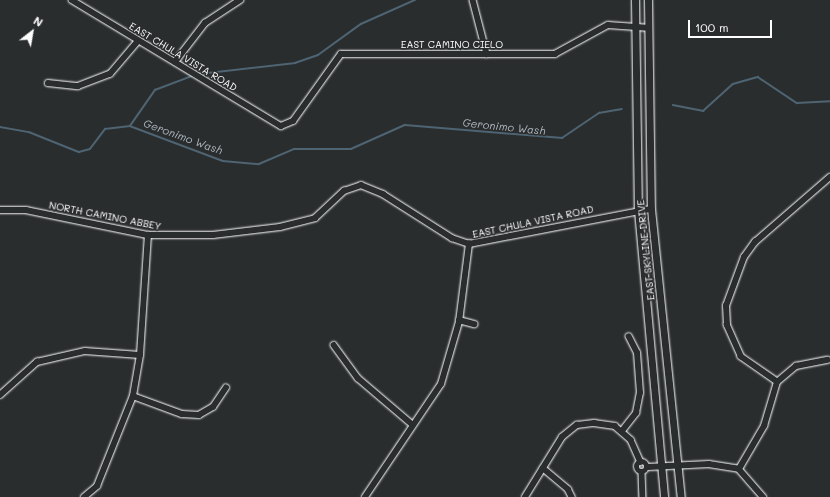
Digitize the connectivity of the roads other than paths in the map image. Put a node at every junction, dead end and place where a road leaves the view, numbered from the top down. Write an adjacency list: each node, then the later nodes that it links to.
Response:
1 (72, 0): 8 (street, EAST CHULA VISTA ROAD)
2 (240, 0): 10 (street)
3 (473, 0): 9 (street)
4 (635, 0): 6 (main road, EAST SKYLINE DRIVE)
5 (648, 0): 7 (main road, EAST SKYLINE DRIVE)
6 (635, 25): 7 (street, EAST CAMINO CIELO); 9 (street, EAST CAMINO CIELO); 17 (main road, EAST SKYLINE DRIVE)
7 (647, 28): 15 (main road, EAST SKYLINE DRIVE)
8 (138, 41): 10 (street, EAST CHULA VISTA ROAD); 11 (street)
9 (487, 54): 12 (street, EAST CAMINO CIELO)
10 (175, 62): 12 (street, EAST CHULA VISTA ROAD)
11 (48, 83)
12 (286, 126)
13 (830, 177): 26 (street)
14 (361, 186): 18 (street, NORTH CAMINO ABBEY); 19 (street, EAST CHULA VISTA ROAD)
15 (651, 209): 17 (street, EAST CHULA VISTA ROAD); 33 (main road, EAST SKYLINE DRIVE)
16 (0, 210): 18 (street, NORTH CAMINO ABBEY)
17 (638, 210): 19 (street, EAST CHULA VISTA ROAD); 34 (main road, EAST SKYLINE DRIVE)
18 (148, 235): 24 (street)
19 (469, 244): 20 (street)
20 (459, 320): 21 (street); 30 (street)
21 (474, 324)
22 (629, 337): 31 (street)
23 (334, 346): 30 (street)
24 (140, 355): 28 (street); 29 (street)
25 (829, 359): 26 (street)
26 (777, 382): 37 (street)
27 (226, 388): 29 (street)
28 (0, 395)
29 (133, 396): 39 (street)
30 (413, 425): 40 (street)
31 (622, 431): 32 (street); 36 (street)
32 (641, 462): 35 (street); 38 (street)
33 (679, 465): 34 (street); 37 (street); 45 (main road, EAST SKYLINE DRIVE)
34 (661, 466): 35 (street); 44 (main road, EAST SKYLINE DRIVE)
35 (648, 467): 38 (street)
36 (543, 468): 41 (street); 42 (street)
37 (738, 469): 46 (street)
38 (642, 472): 43 (street)
39 (84, 497)
40 (365, 497)
41 (525, 497)
42 (572, 497)
43 (643, 497)
44 (664, 497)
45 (681, 497)
46 (763, 497)

